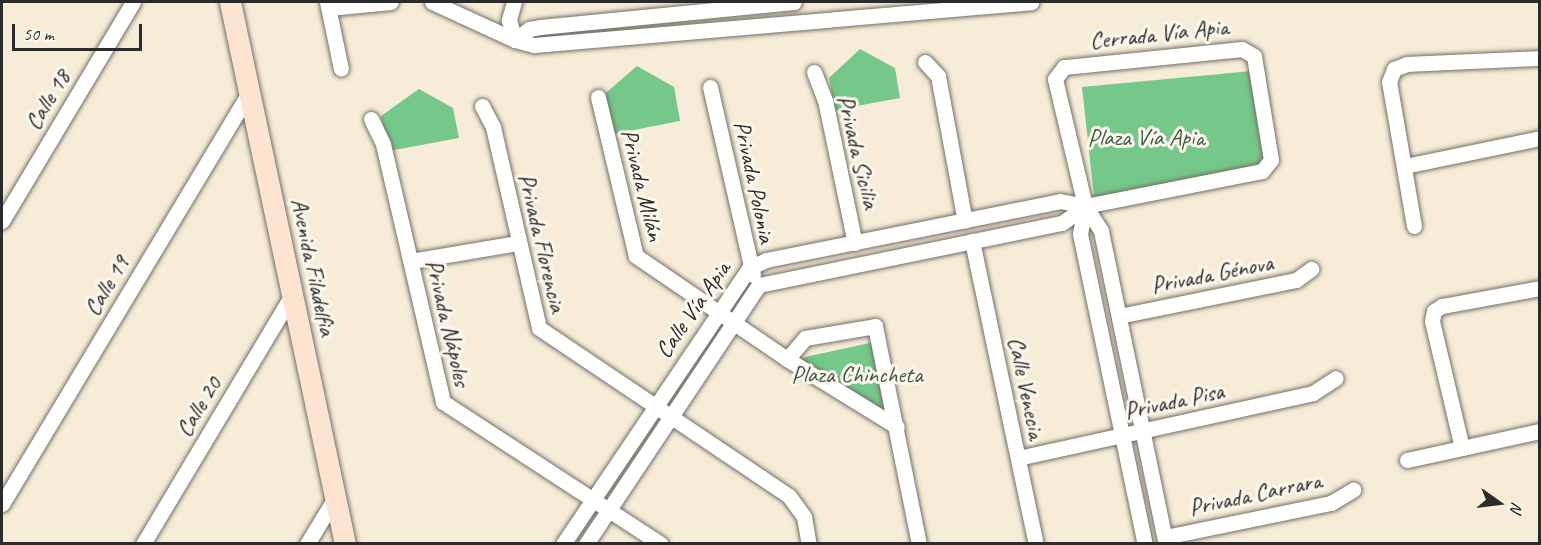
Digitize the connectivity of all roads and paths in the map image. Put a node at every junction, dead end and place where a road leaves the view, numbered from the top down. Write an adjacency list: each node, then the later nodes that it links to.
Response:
1 (133, 2): 23 (street, Calle 18)
2 (230, 2): 16 (street, Avenida Filadelfia)
3 (390, 2): 8 (street)
4 (432, 2): 10 (street)
5 (514, 2): 10 (street)
6 (794, 2): 10 (street)
7 (1031, 2): 9 (street)
8 (328, 5): 13 (street)
9 (922, 6): 10 (street)
10 (515, 40)
11 (1539, 58): 21 (street)
12 (925, 62): 24 (street)
13 (341, 69)
14 (814, 72): 28 (street, Privada Sicilia)
15 (710, 87): 30 (street, Privada Polonia)
16 (250, 92): 34 (street, Avenida Filadelfia); 52 (street, Calle 19)
17 (598, 97): 35 (street, Privada Milán)
18 (482, 105): 27 (street, Privada Florencia)
19 (371, 119): 29 (street, Privada Nápoles)
20 (1539, 138): 21 (street)
21 (1405, 166): 25 (street)
22 (1085, 206): 22 (street, Cerrada Vía Apia); 24 (street, Calle Vía Apia); 26 (street, Calle Vía Apia); 36 (street); 45 (street)
23 (2, 221)
24 (965, 221): 28 (street, Calle Vía Apia)
25 (1414, 226)
26 (972, 241): 32 (street, Calle Vía Apia); 47 (street, Calle Venecia)
27 (517, 243): 29 (street); 40 (street, Privada Florencia)
28 (855, 243): 30 (street, Calle Vía Apia)
29 (411, 261): 51 (street, Privada Nápoles)
30 (749, 268): 32 (street, Privada Polonia); 35 (street, Calle Vía Apia)
31 (1311, 269): 36 (street, Privada Génova)
32 (759, 285): 37 (street, Calle Vía Apia)
33 (1539, 288): 46 (street)
34 (293, 293): 50 (street, Avenida Filadelfia); 55 (street, Calle 20)
35 (718, 314): 37 (street, Privada Milán); 40 (street, Calle Vía Apia)
36 (1119, 316): 43 (street)
37 (733, 322): 38 (street, Privada Milán); 41 (street, Calle Vía Apia)
38 (787, 359): 42 (street, Privada Milán); 42 (street)
39 (1336, 378): 43 (street, Privada Pisa)
40 (654, 406): 41 (street, Privada Florencia); 51 (street, Calle Vía Apia)
41 (671, 417): 53 (street, Calle Vía Apia); 61 (street, Privada Florencia)
42 (897, 427): 62 (street)
43 (1143, 431): 45 (street, Privada Pisa); 54 (street)
44 (1539, 431): 46 (street)
45 (1122, 435): 47 (street, Privada Pisa); 64 (street)
46 (1462, 448): 48 (street)
47 (1018, 458): 63 (street, Calle Venecia)
48 (1407, 460)
49 (1353, 490): 54 (street, Privada Carrara)
50 (335, 498): 56 (street); 57 (street, Avenida Filadelfia)
51 (590, 500): 53 (street, Privada Nápoles); 58 (street, Calle Vía Apia)
52 (2, 504)
53 (608, 511): 59 (street, Calle Vía Apia); 60 (street, Privada Nápoles)
54 (1166, 540)
55 (143, 543)
56 (307, 543)
57 (345, 543)
58 (563, 543)
59 (586, 543)
60 (661, 543)
61 (809, 543)
62 (919, 543)
63 (1036, 543)
64 (1145, 543)

